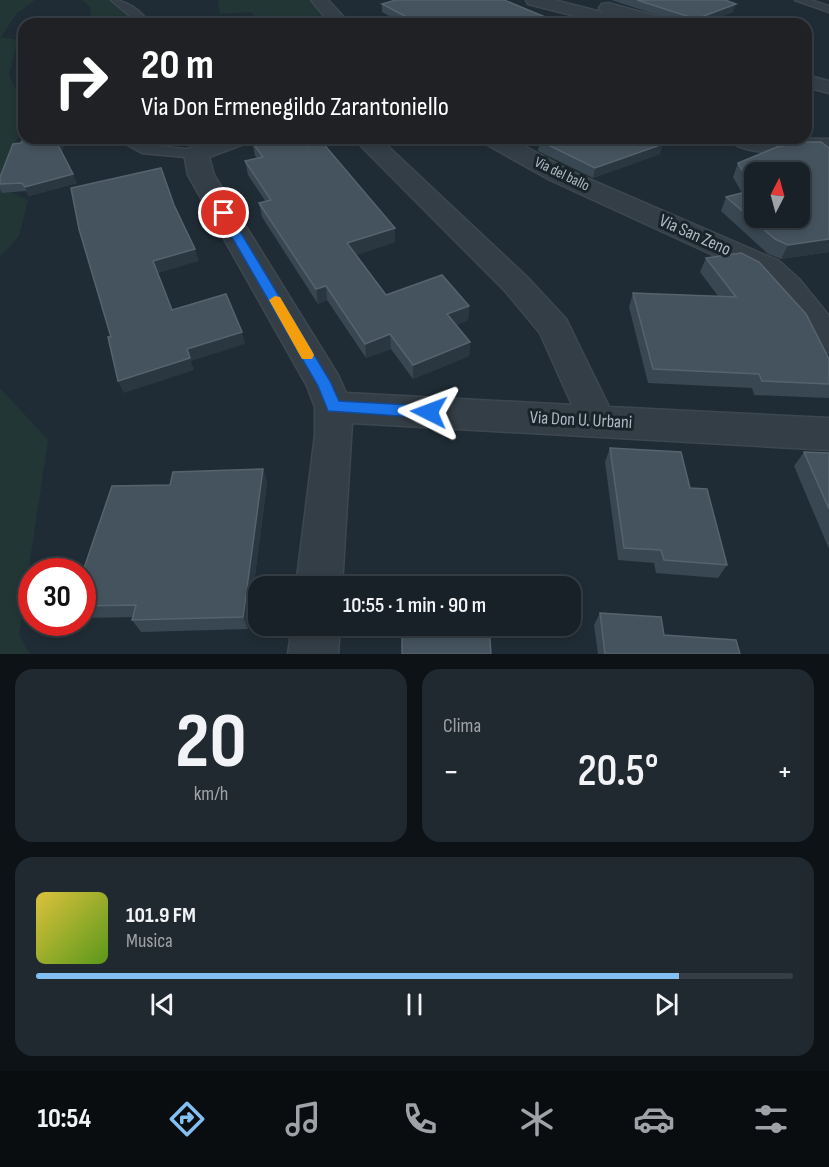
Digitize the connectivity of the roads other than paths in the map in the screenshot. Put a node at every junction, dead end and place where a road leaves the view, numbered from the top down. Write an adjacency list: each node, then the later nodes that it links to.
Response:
1 (116, 0): 7 (lane)
2 (319, 0): 8 (street)
3 (534, 0): 9 (street)
4 (575, 0): 10 (street)
5 (800, 0): 6 (lane)
6 (829, 9)
7 (141, 18)
8 (336, 18)
9 (604, 18)
10 (642, 18)
11 (812, 83): 12 (street)
12 (829, 87)
13 (132, 144): 19 (lane)
14 (223, 144): 19 (street)
15 (370, 144): 23 (street)
16 (503, 144): 20 (street, Via del ballo)
17 (753, 144): 18 (street)
18 (829, 146)
19 (196, 154): 22 (street)
20 (633, 207): 21 (street, Via San Zeno)
21 (829, 340)
22 (333, 407): 23 (street, Via Don U. Urbani); 25 (street)
23 (596, 421): 24 (street, Via Don U. Urbani)
24 (829, 434)
25 (320, 576)
26 (315, 636): 27 (street)
27 (313, 654)

